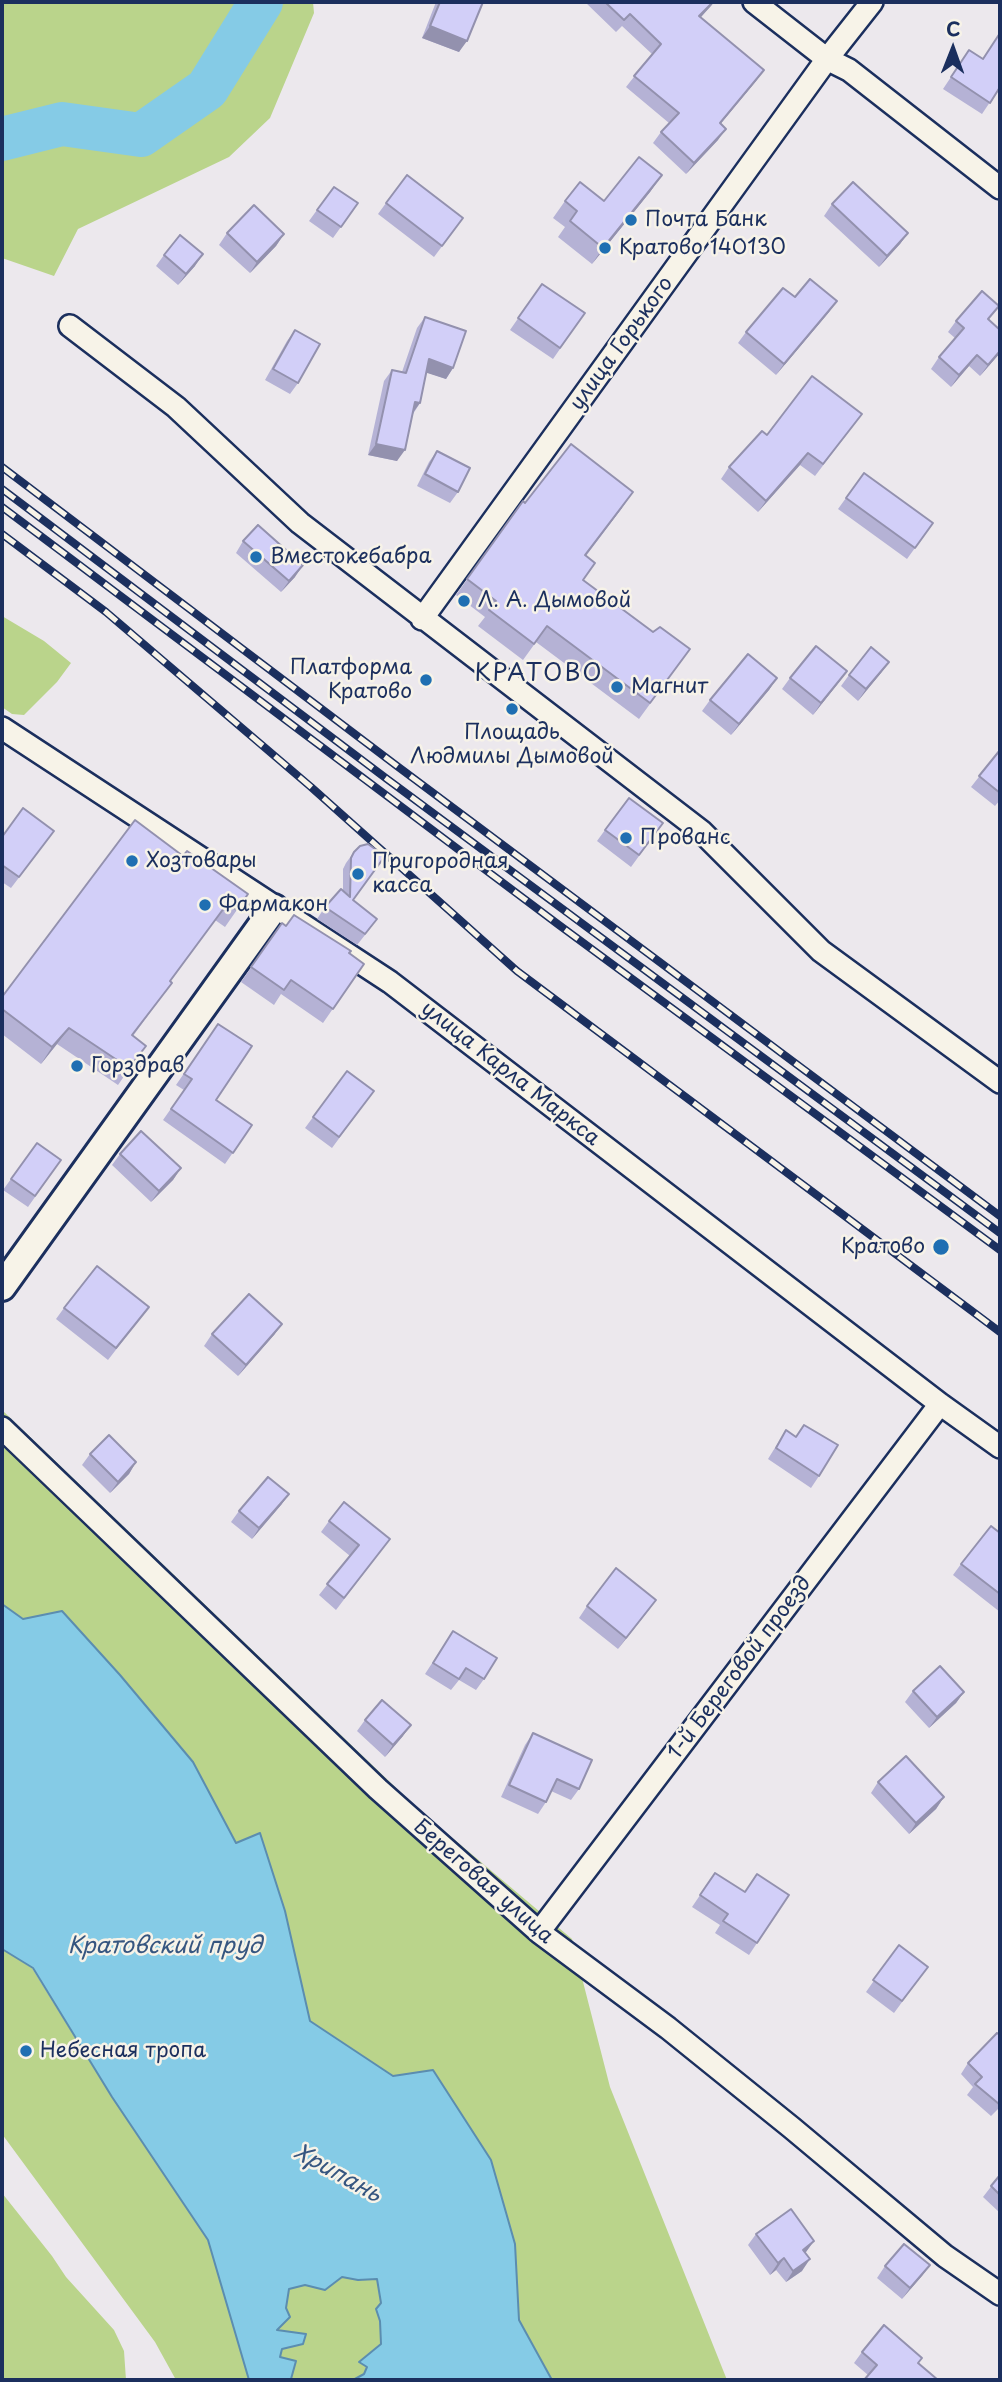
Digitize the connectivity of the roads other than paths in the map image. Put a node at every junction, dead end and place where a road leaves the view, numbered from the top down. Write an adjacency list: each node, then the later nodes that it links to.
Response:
1 (754, 2): 3 (street)
2 (872, 2): 3 (street, улица Горького)
3 (827, 60): 4 (street); 6 (street, улица Горького)
4 (1000, 188)
5 (70, 326): 6 (street)
6 (422, 619): 9 (street)
7 (2, 728): 8 (street, улица Карла Маркса)
8 (274, 908): 10 (street); 11 (street, улица Карла Маркса)
9 (1000, 1082)
10 (2, 1287)
11 (940, 1404): 13 (street, улица Карла Маркса); 14 (street, 1-й Береговой проезд)
12 (2, 1428): 14 (street, Береговая улица)
13 (1000, 1447)
14 (539, 1932): 15 (street, Береговая улица)
15 (1000, 2294)

